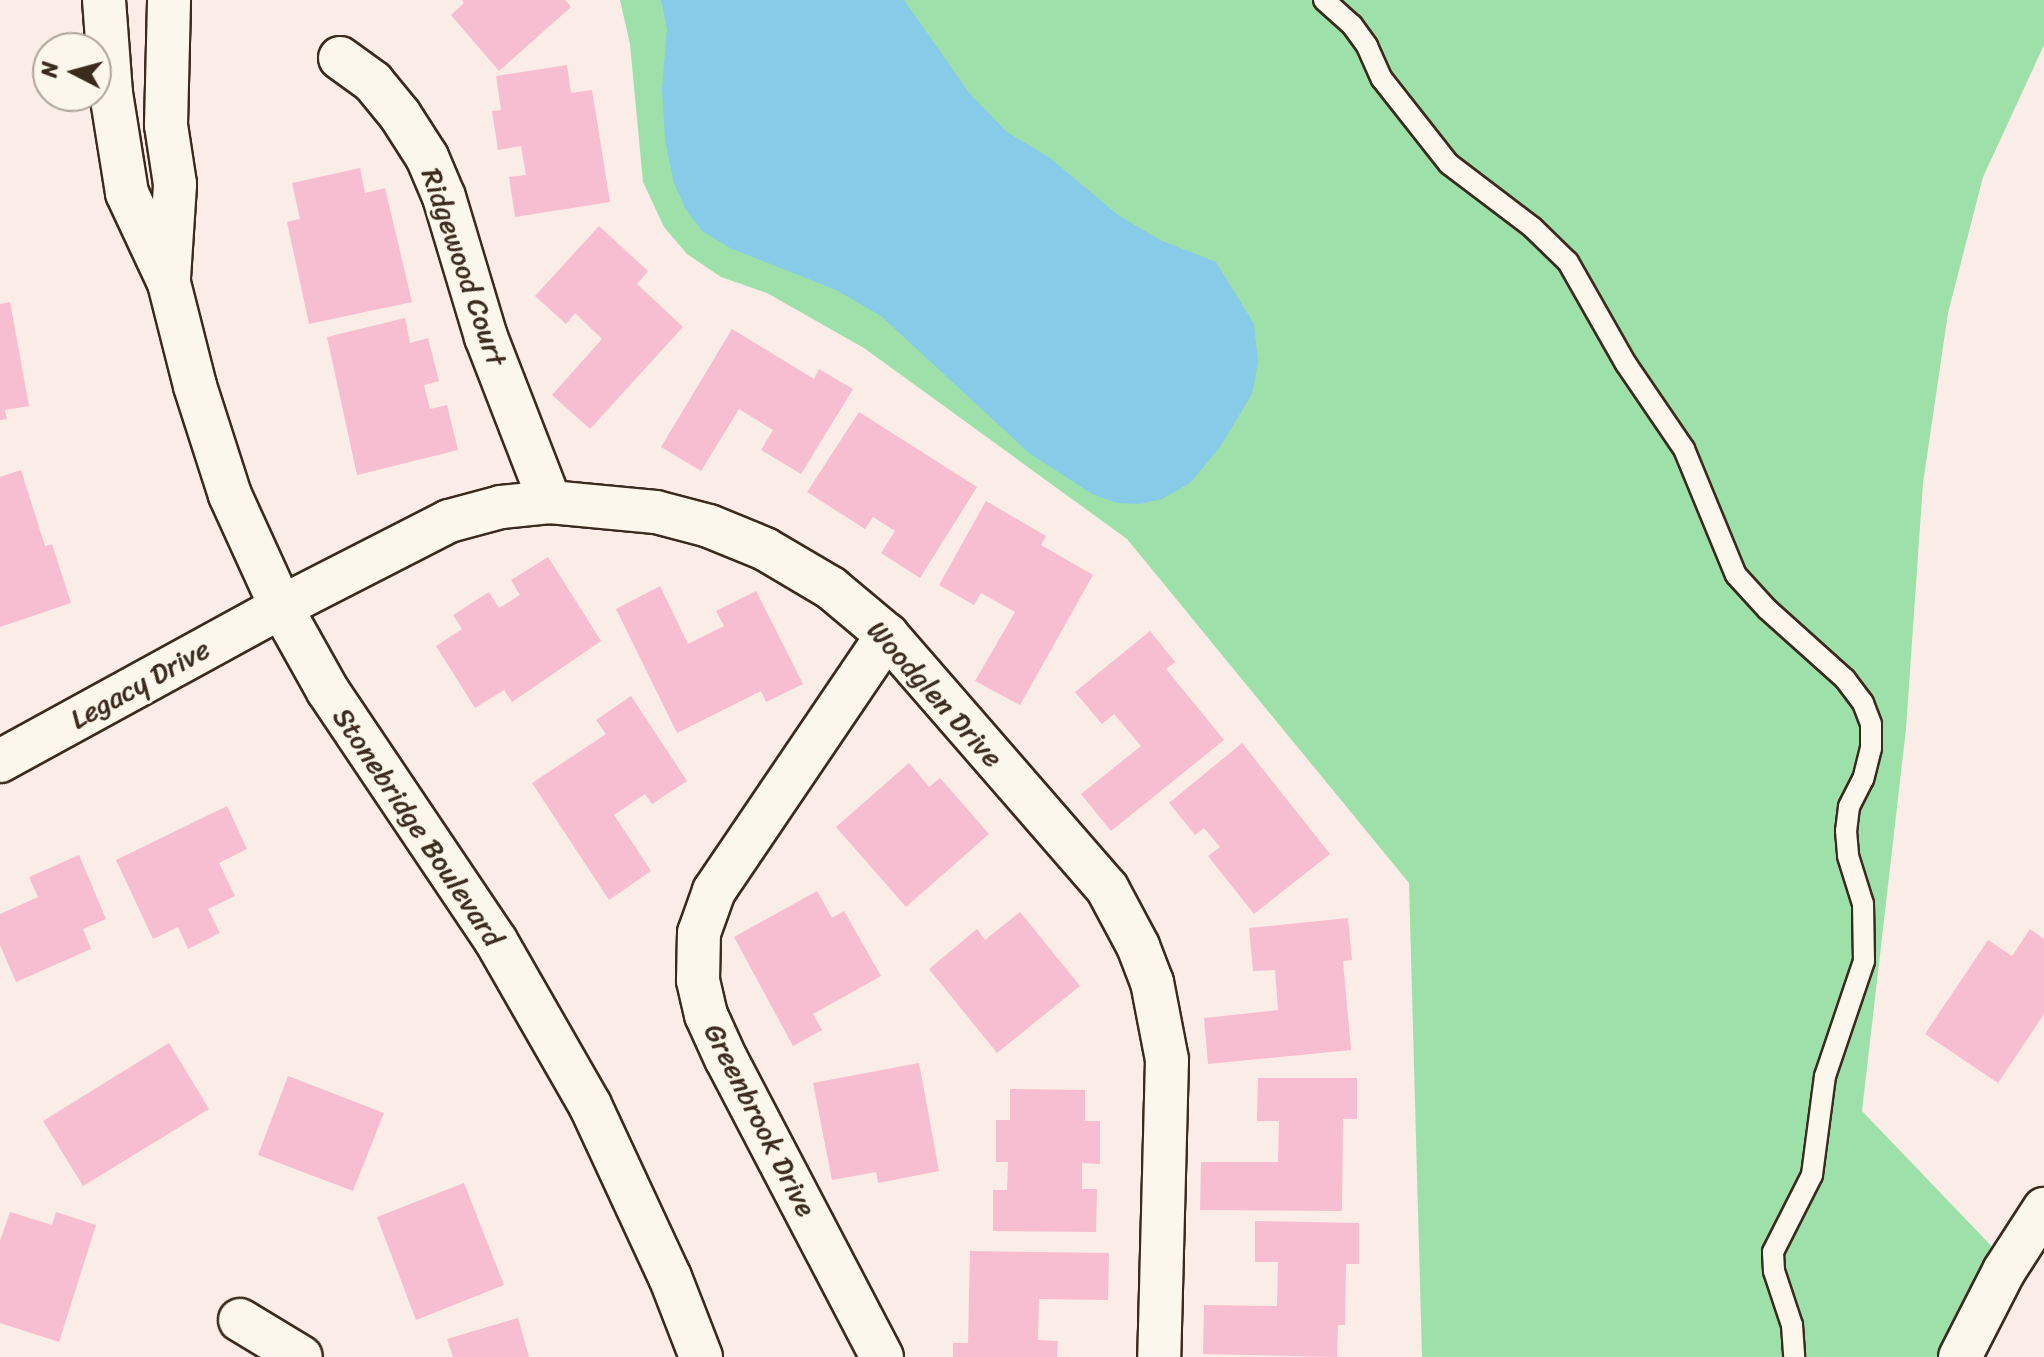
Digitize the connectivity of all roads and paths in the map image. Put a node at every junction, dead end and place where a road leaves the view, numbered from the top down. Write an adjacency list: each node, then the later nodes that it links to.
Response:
1 (104, 0): 5 (street, Stonebridge Boulevard)
2 (169, 0): 5 (street, Stonebridge Boulevard)
3 (1324, 0): 16 (lane)
4 (340, 58): 6 (street, Ridgewood Court)
5 (169, 283): 7 (street, Stonebridge Boulevard)
6 (550, 502): 7 (street, Woodglen Drive); 8 (street, Woodglen Drive)
7 (281, 607): 9 (street, Legacy Drive); 13 (street, Stonebridge Boulevard)
8 (887, 635): 14 (street, Greenbrook Drive); 15 (street, Woodglen Drive)
9 (0, 761)
10 (2044, 1209): 17 (street)
11 (240, 1320): 12 (street)
12 (301, 1357)
13 (701, 1357)
14 (882, 1357)
15 (1159, 1357)
16 (1794, 1357)
17 (1960, 1357)

